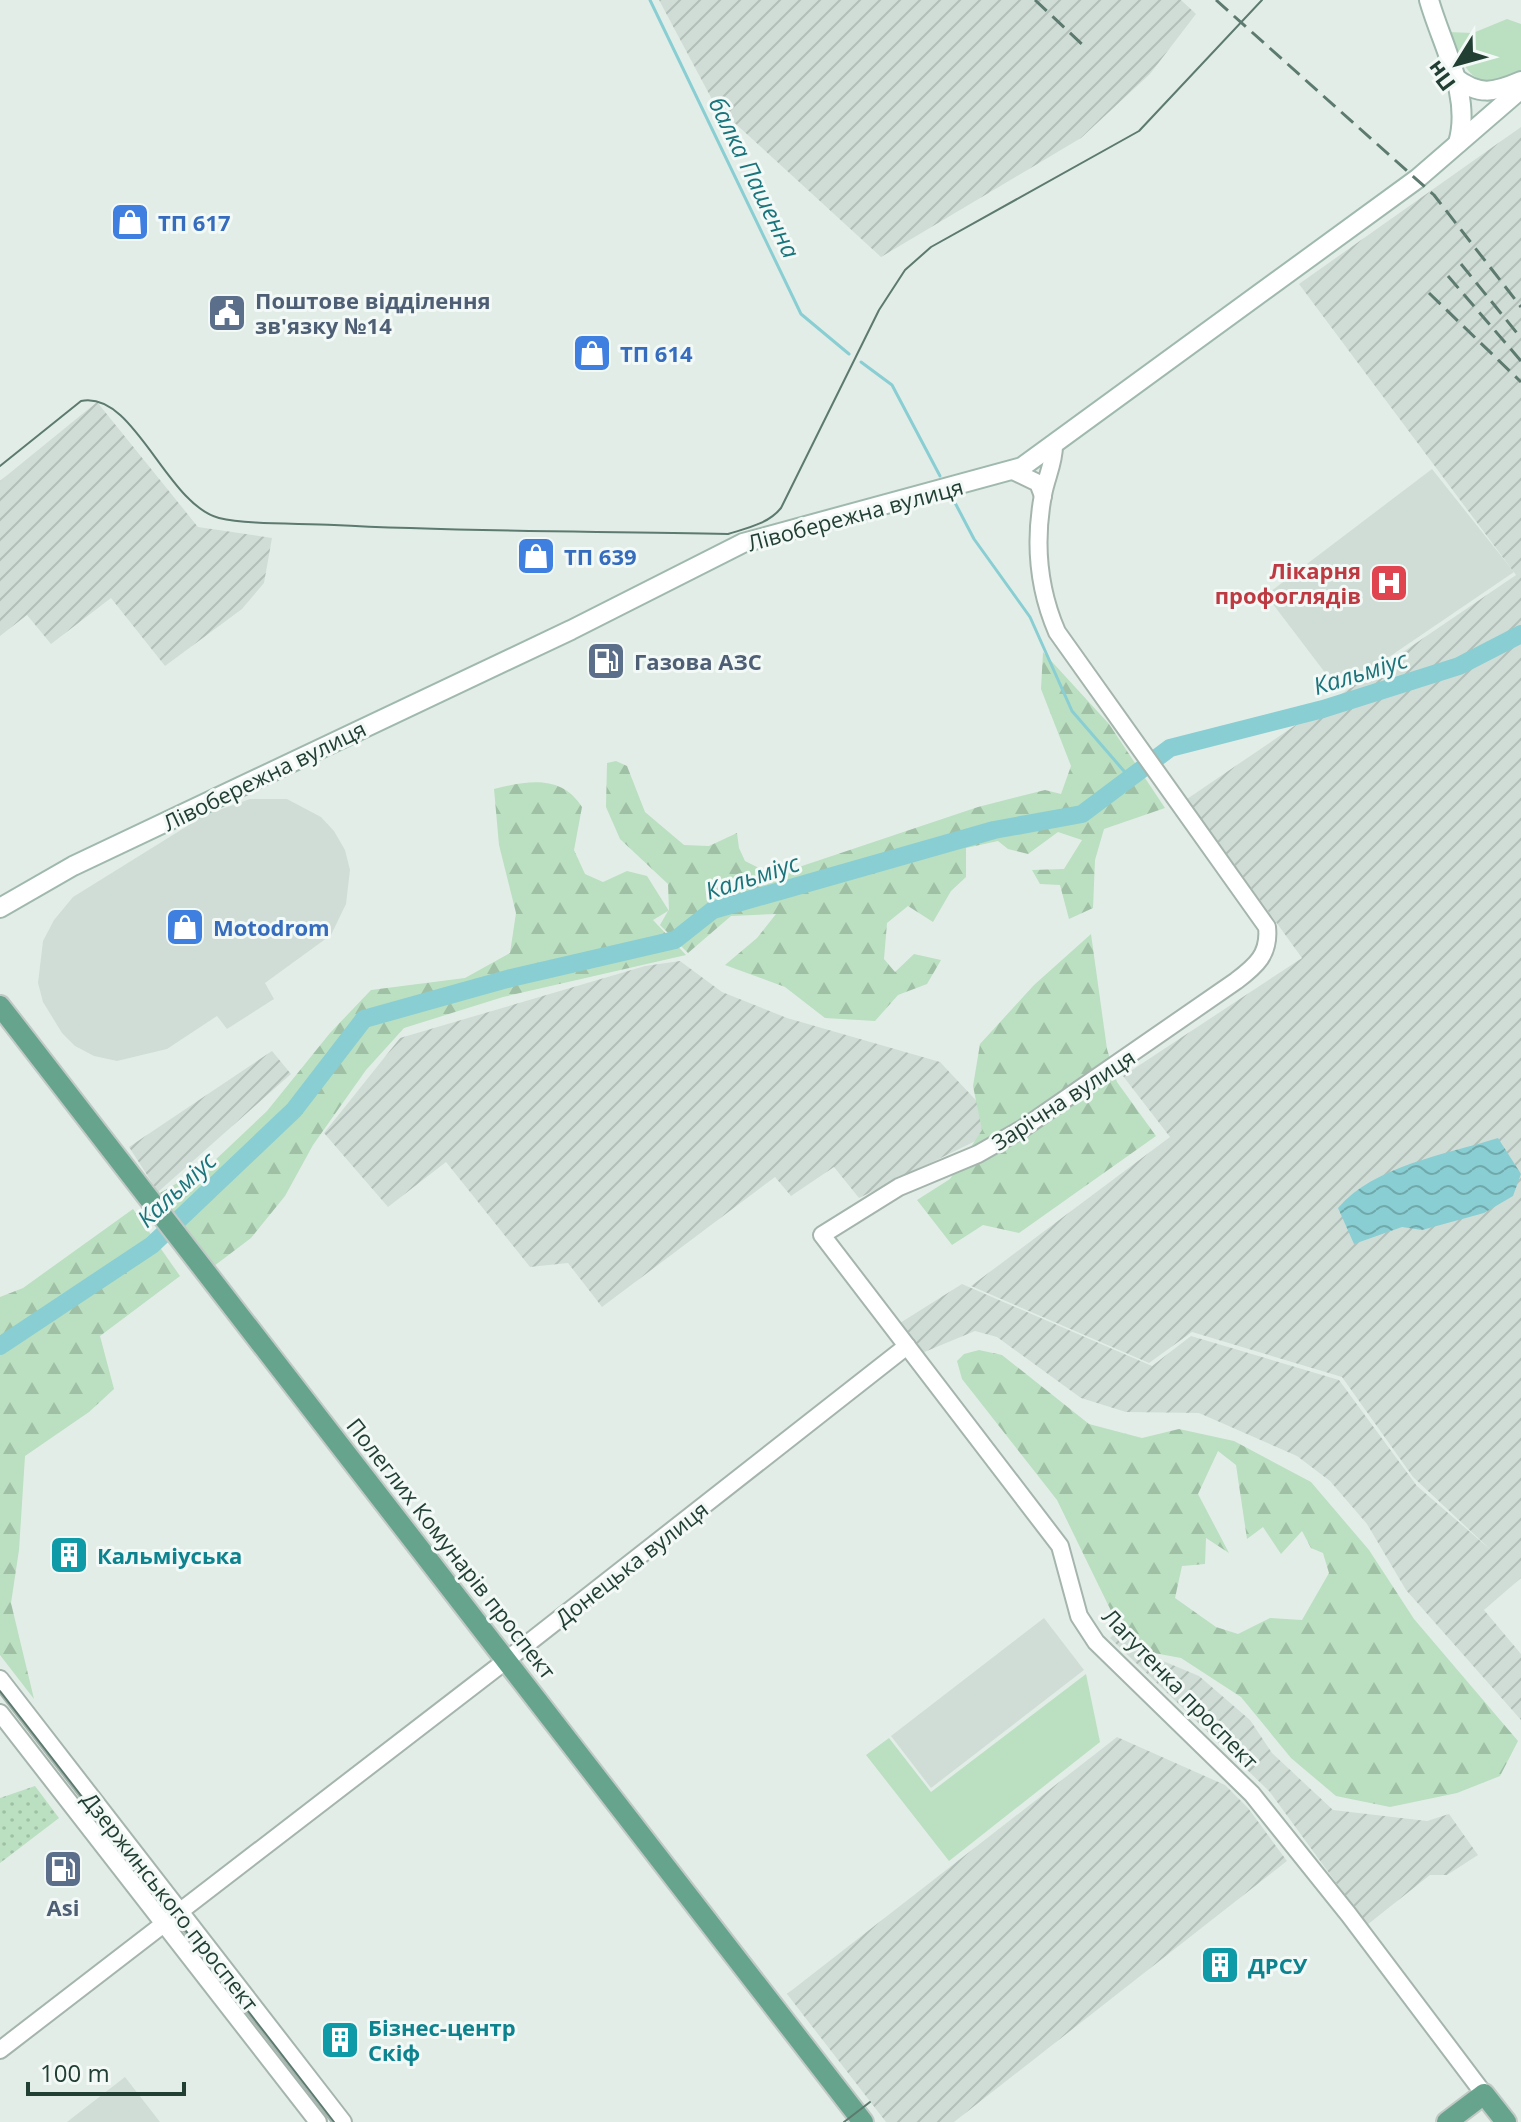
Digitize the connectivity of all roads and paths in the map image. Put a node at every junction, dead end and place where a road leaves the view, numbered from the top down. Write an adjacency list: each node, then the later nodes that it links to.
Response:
1 (1429, 0): 2 (main road)
2 (1454, 77): 3 (main road); 5 (main road)
3 (1521, 81)
4 (1521, 89): 5 (main road, Лівобережна вулиця)
5 (1458, 143): 6 (main road, Лівобережна вулиця)
6 (1054, 446): 7 (main road, Лівобережна вулиця); 8 (street)
7 (1013, 471): 8 (street); 9 (main road, Лівобережна вулиця)
8 (1043, 496): 11 (street, Зарічна вулиця)
9 (0, 908)
10 (0, 1006): 13 (main road, Полеглих Комунарів проспект)
11 (822, 1235): 12 (street, Лагутенка проспект)
12 (907, 1346): 13 (street, Донецька вулиця); 19 (street, Лагутенка проспект)
13 (508, 1659): 16 (street, Донецька вулиця); 23 (main road, Полеглих Комунарів проспект)
14 (0, 1679): 16 (street, Дзержинського проспект)
15 (0, 1713): 17 (street, Дзержинського проспект)
16 (181, 1912): 17 (street, Донецька вулиця); 22 (street, Дзержинського проспект)
17 (165, 1924): 18 (street, Донецька вулиця); 21 (street, Дзержинського проспект)
18 (0, 2050)
19 (1484, 2094): 24 (main road); 25 (main road, Лагутенка проспект)
20 (1521, 2115): 25 (main road, Лагутенка проспект)
21 (318, 2122)
22 (343, 2122)
23 (863, 2122)
24 (1447, 2122)
25 (1509, 2122)

